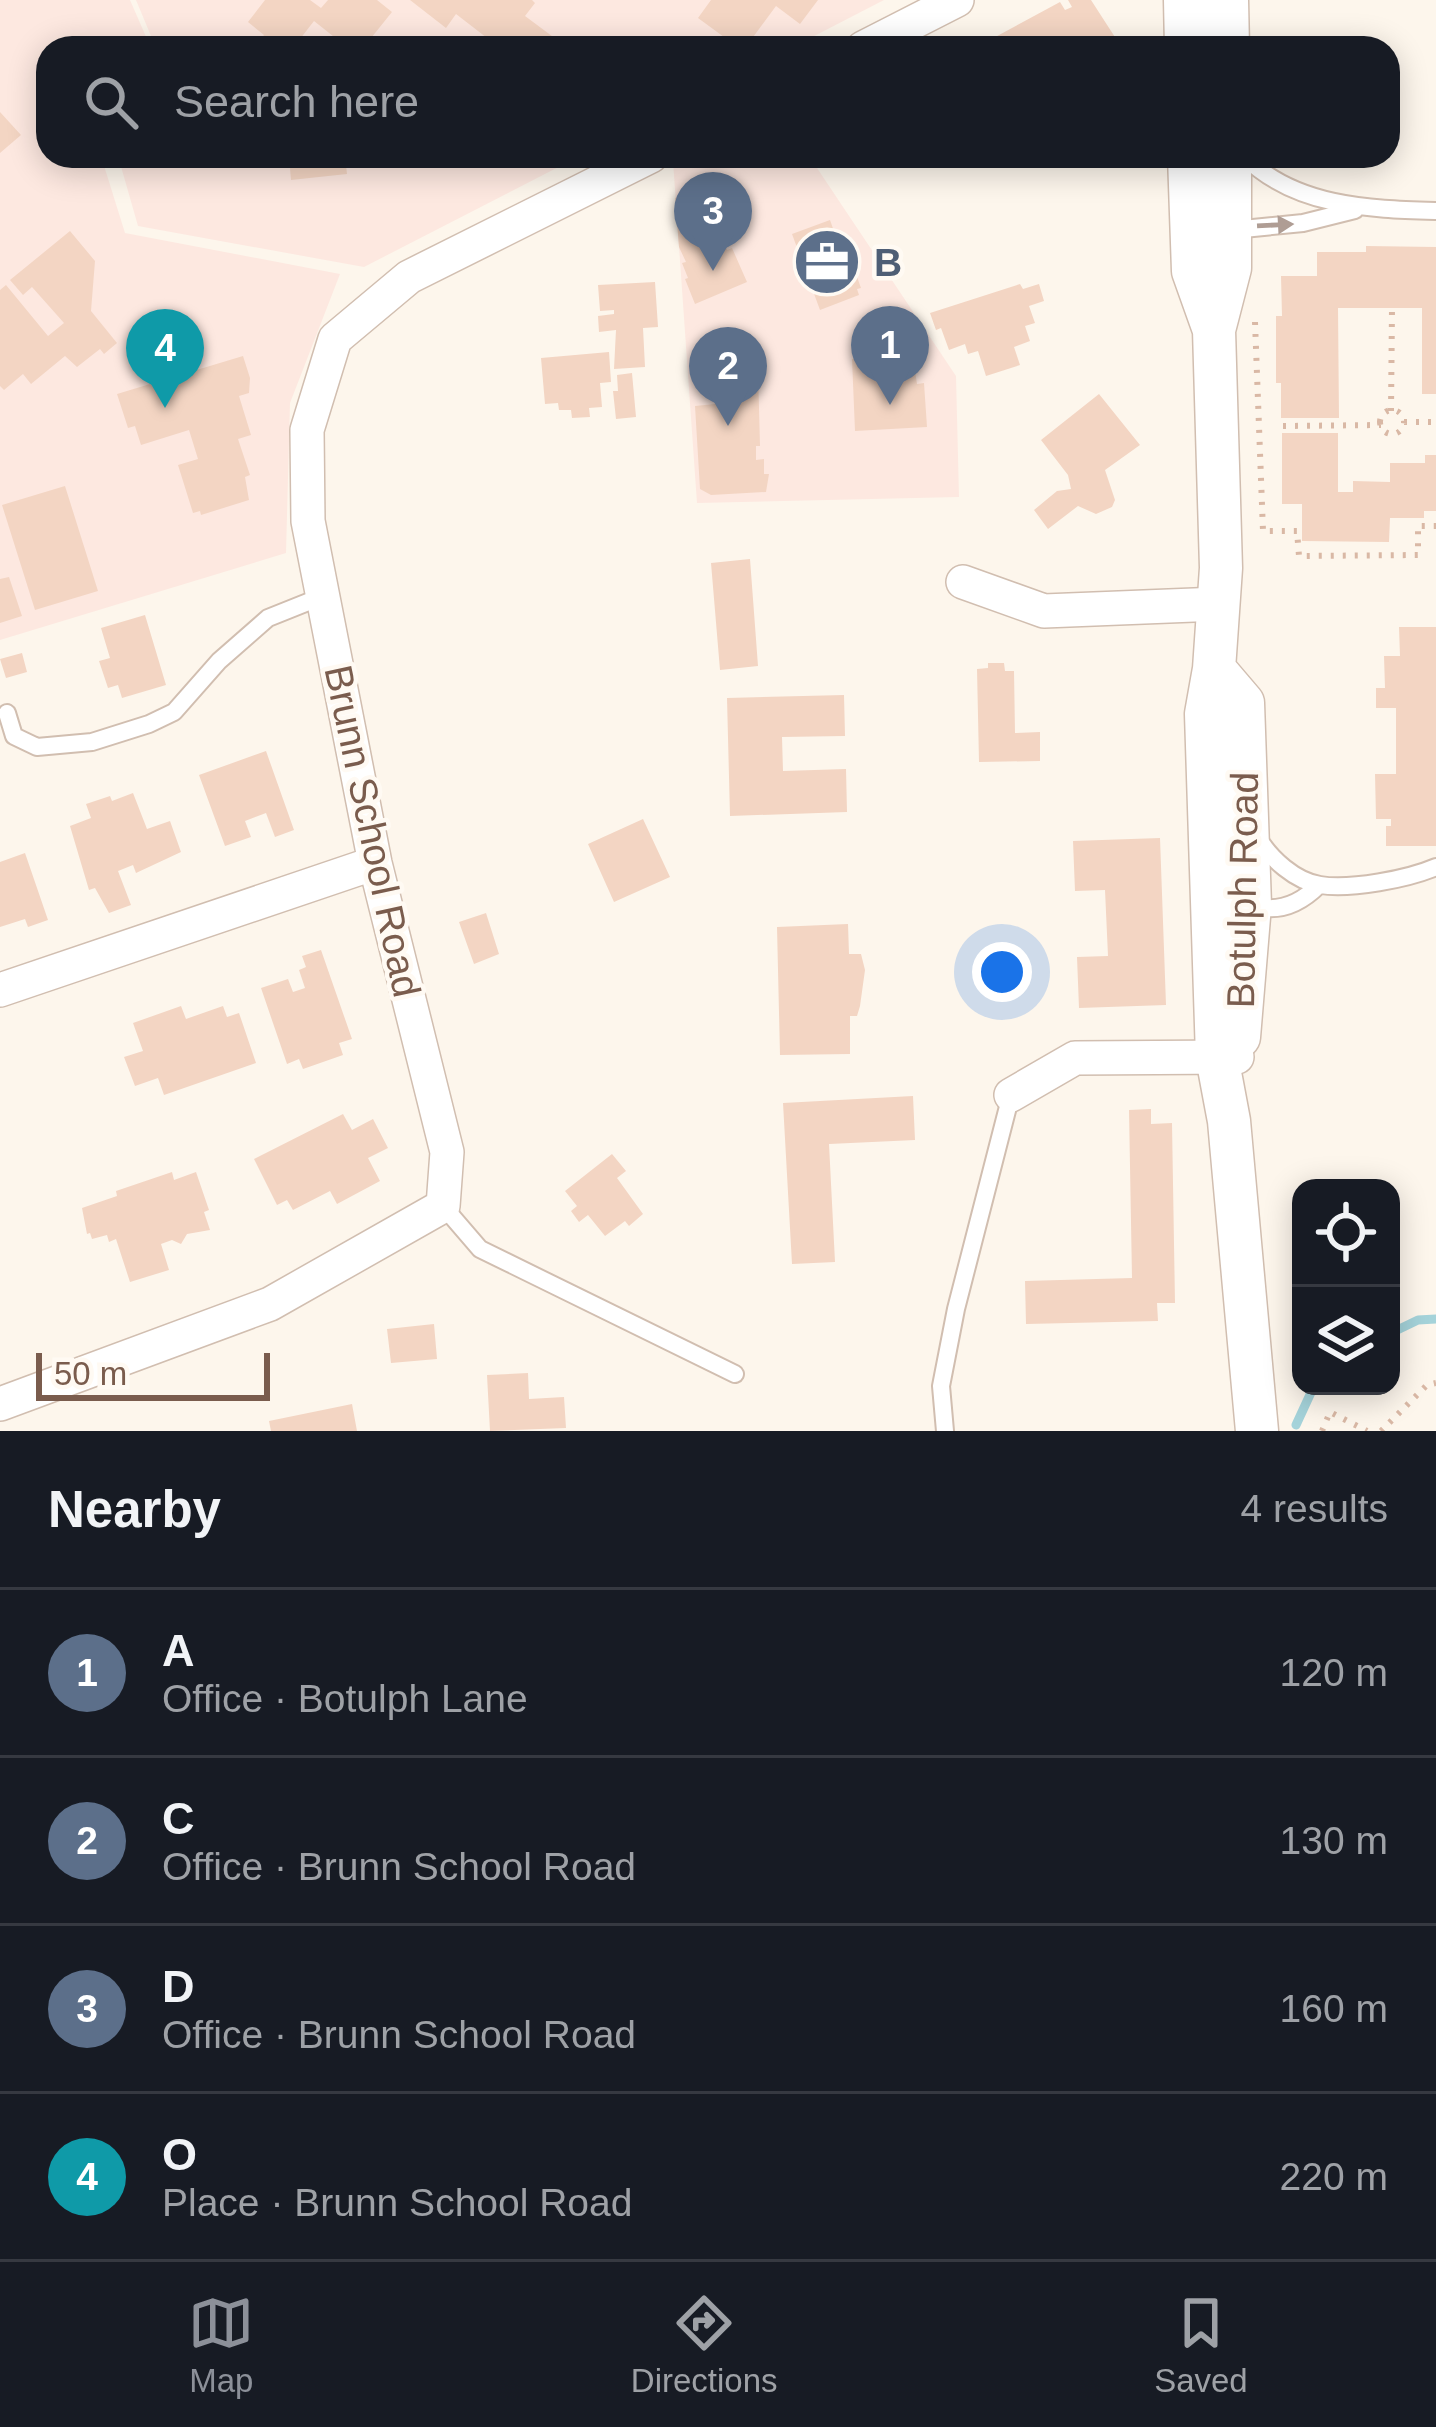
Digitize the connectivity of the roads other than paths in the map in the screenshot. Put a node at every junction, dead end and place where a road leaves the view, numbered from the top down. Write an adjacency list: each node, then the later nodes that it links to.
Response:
1 (957, 0): 4 (street)
2 (1185, 0): 5 (street)
3 (1227, 0): 6 (street)
4 (886, 36)
5 (1186, 36)
6 (1228, 36)
7 (626, 168): 15 (street, Brunn School Road)
8 (1193, 168): 13 (street, Botulph Road)
9 (1227, 168): 13 (street, Botulph Road)
10 (1259, 168): 11 (lane)
11 (1359, 209): 12 (lane); 13 (lane, one-way to 11)
12 (1436, 211)
13 (1211, 226): 16 (street, Botulph Road)
14 (963, 582): 16 (street)
15 (323, 596): 18 (lane); 21 (street, Brunn School Road)
16 (1219, 604): 17 (street, Botulph Road)
17 (1214, 669): 19 (street, Botulph Road); 20 (street, Botulph Road)
18 (7, 713)
19 (1206, 715): 24 (lane); 26 (street, Botulph Road)
20 (1248, 816): 23 (lane); 24 (street, Botulph Road)
21 (375, 863): 25 (street); 28 (street, Brunn School Road)
22 (1436, 867): 23 (lane)
23 (1319, 885): 24 (lane)
24 (1250, 905): 26 (street, Botulph Road)
25 (0, 990)
26 (1227, 1057): 27 (street); 32 (street, Botulph Road)
27 (1011, 1095): 31 (lane)
28 (443, 1206): 29 (lane); 30 (street)
29 (735, 1374)
30 (0, 1404)
31 (944, 1431)
32 (1257, 1431)

